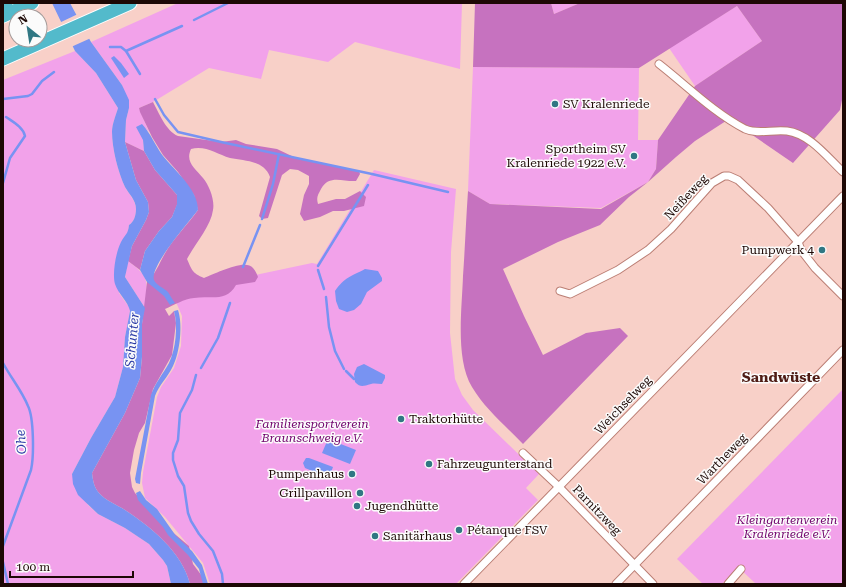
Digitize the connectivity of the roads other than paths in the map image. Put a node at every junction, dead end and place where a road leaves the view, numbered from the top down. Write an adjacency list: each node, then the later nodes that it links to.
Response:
1 (32, 3): 3 (highway)
2 (130, 3): 4 (highway)
3 (4, 10)
4 (3, 58)
5 (659, 64): 6 (street)
6 (843, 172)
7 (843, 196): 8 (street, Weichselweg)
8 (798, 242): 9 (street, Neißeweg); 10 (street, Neißeweg); 13 (street, Weichselweg)
9 (560, 291)
10 (843, 296)
11 (843, 350): 14 (street, Wartheweg)
12 (523, 452): 13 (street, Parnitzweg)
13 (559, 487): 14 (street, Parnitzweg); 16 (street, Weichselweg)
14 (635, 564): 17 (street, Wartheweg); 18 (street, Parnitzweg)
15 (741, 569): 19 (street)
16 (464, 584)
17 (616, 584)
18 (653, 584)
19 (728, 584)

